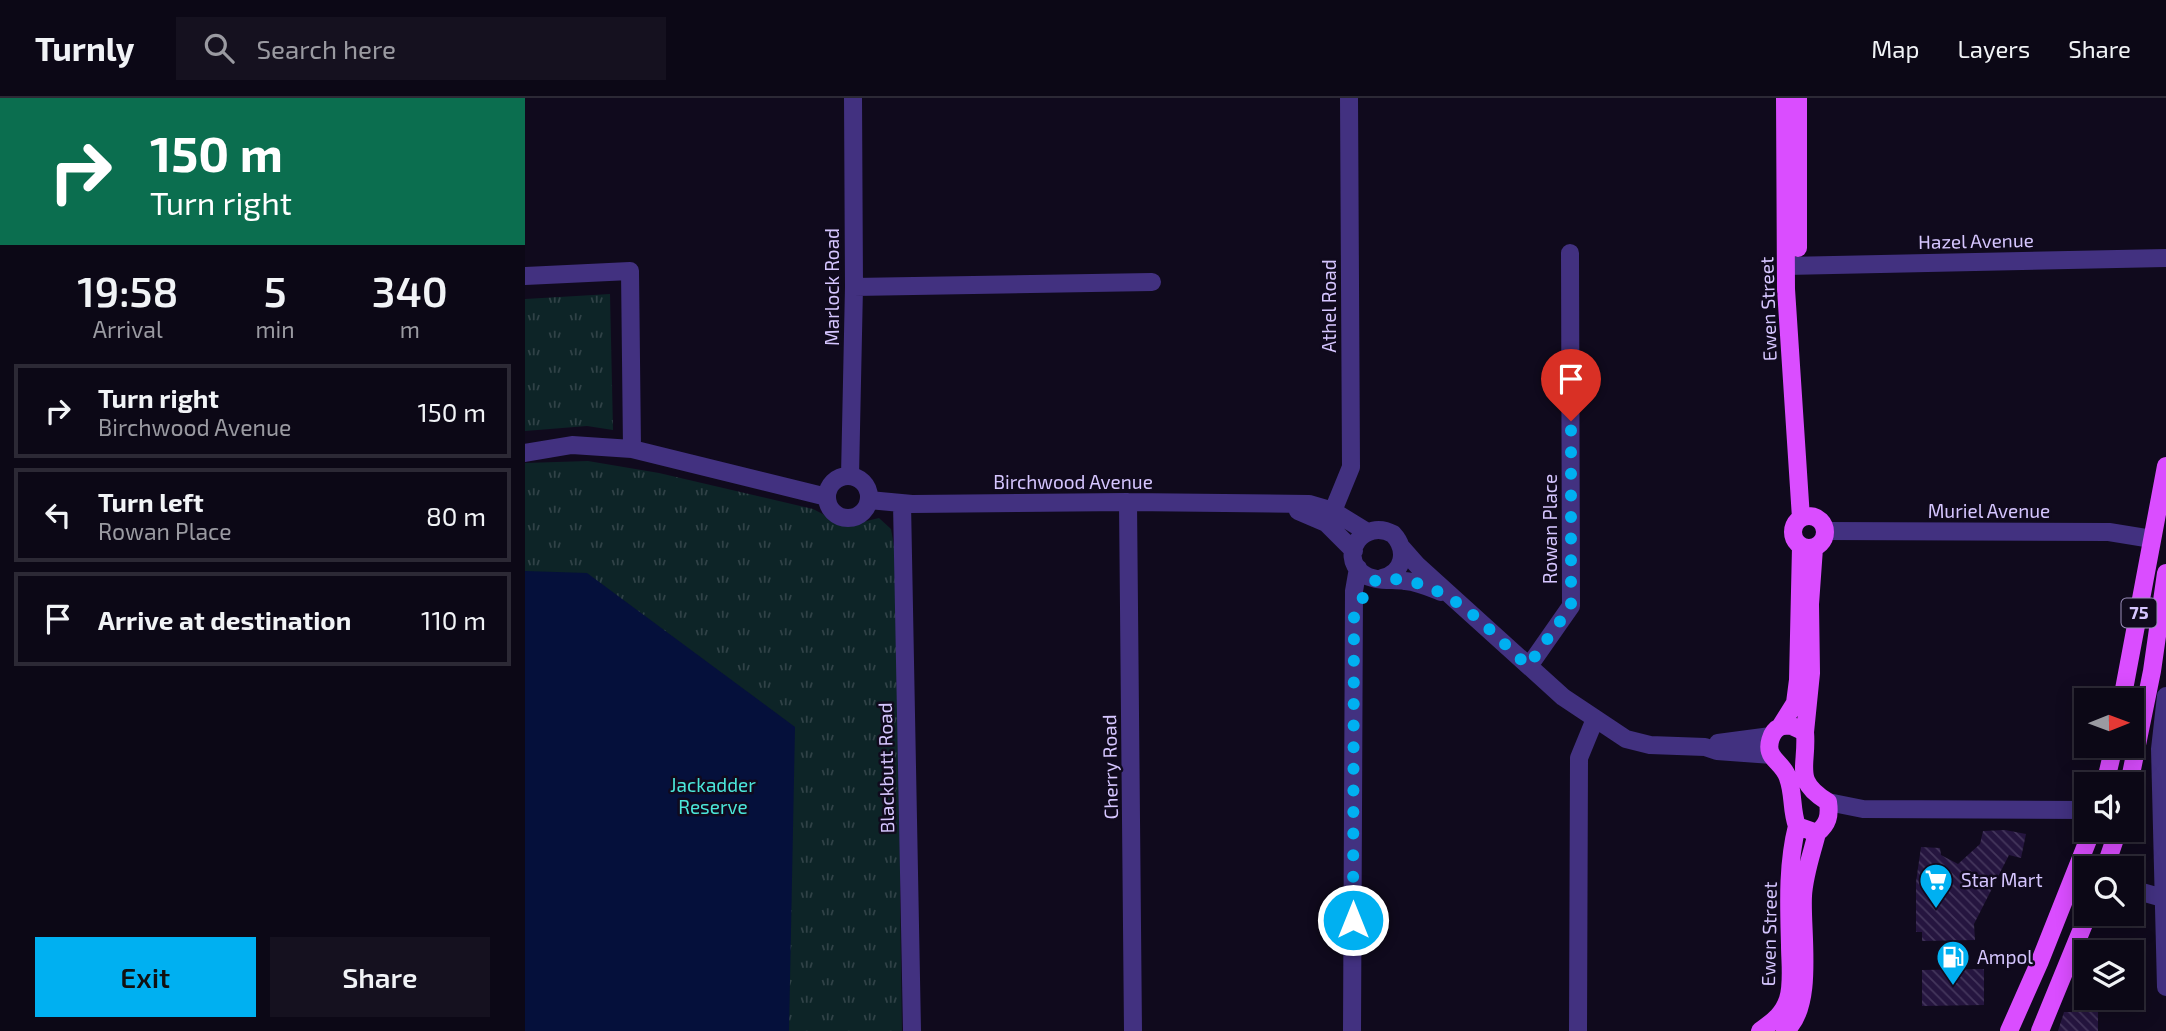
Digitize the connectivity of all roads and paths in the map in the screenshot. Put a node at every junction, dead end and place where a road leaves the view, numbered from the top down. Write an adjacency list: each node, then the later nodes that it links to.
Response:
1 (853, 98): 10 (street, Marlock Road)
2 (1349, 98): 20 (street, Athel Road)
3 (1785, 98): 7 (main road, Ewen Street)
4 (1798, 98): 7 (main road, Ewen Street)
5 (1570, 253): 32 (street, Rowan Place)
6 (2166, 258): 7 (street, Hazel Avenue)
7 (1792, 265): 21 (main road, Ewen Street)
8 (525, 276): 11 (street)
9 (1152, 282): 10 (street)
10 (854, 287): 14 (street, Marlock Road)
11 (632, 449): 12 (street); 15 (street)
12 (525, 453)
13 (2166, 466): 23 (main road, 75)
14 (849, 476): 15 (street); 16 (street)
15 (827, 497): 16 (street)
16 (869, 500): 18 (street, Birchwood Avenue)
17 (1128, 502): 18 (street, Birchwood Avenue); 19 (street, Birchwood Avenue); 52 (street, Cherry Road)
18 (902, 503): 51 (street, Blackbutt Road)
19 (1278, 504): 20 (street, Birchwood Avenue); 27 (street, Birchwood Avenue)
20 (1333, 511): 24 (street, Birchwood Avenue)
21 (1806, 517): 22 (main road); 25 (main road)
22 (1825, 531): 23 (street, Muriel Avenue); 25 (main road)
23 (2158, 531): 33 (main road, 75)
24 (1367, 532): 26 (street, Birchwood Avenue); 27 (street)
25 (1808, 547): 36 (main road); 37 (main road)
26 (1402, 548): 29 (street); 30 (street, Birchwood Avenue)
27 (1356, 560): 29 (street, Birchwood Avenue); 31 (street)
28 (2166, 573): 40 (main road, 75)
29 (1380, 579): 30 (street, Birchwood Avenue); 31 (street)
30 (1452, 597): 32 (street, Birchwood Avenue)
31 (1354, 616): 53 (street)
32 (1528, 666): 35 (street, Birchwood Avenue)
33 (2125, 688)
34 (2166, 696): 48 (street)
35 (1595, 719): 38 (street, Birchwood Avenue); 54 (street)
36 (1776, 731): 37 (main road); 38 (street, Birchwood Avenue); 39 (main road)
37 (1805, 732): 41 (main road)
38 (1705, 747): 39 (street, Birchwood Avenue)
39 (1772, 755): 44 (main road, Ewen Street)
40 (2131, 772)
41 (1828, 802): 42 (street); 45 (main road, Ewen Street)
42 (1863, 809): 43 (street); 45 (street)
43 (2074, 810)
44 (1797, 826): 45 (main road); 55 (main road, Ewen Street)
45 (1822, 829): 56 (main road, Ewen Street)
46 (2087, 842): 57 (main road)
47 (2144, 893): 48 (street)
48 (2162, 898): 50 (street)
49 (2083, 926): 58 (main road)
50 (2166, 987)
51 (912, 1031)
52 (1133, 1031)
53 (1352, 1031)
54 (1578, 1031)
55 (1760, 1031)
56 (1785, 1031)
57 (2009, 1031)
58 (2040, 1031)

